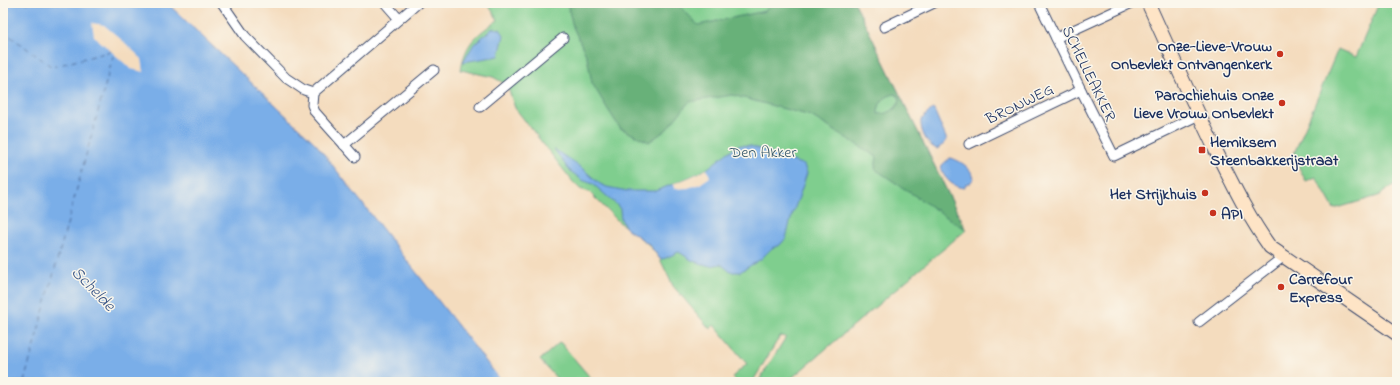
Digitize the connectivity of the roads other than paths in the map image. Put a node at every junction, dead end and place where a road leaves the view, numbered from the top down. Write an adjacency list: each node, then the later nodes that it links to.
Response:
1 (222, 3): 14 (street)
2 (385, 3): 8 (street)
3 (418, 3): 8 (street)
4 (934, 3): 9 (street)
5 (1039, 3): 11 (street, SCHELLEAKKER)
6 (1132, 3): 11 (street)
7 (1148, 3): 16 (main road)
8 (399, 19): 14 (street)
9 (884, 27)
10 (563, 38): 15 (street)
11 (1056, 38): 13 (street, SCHELLEAKKER)
12 (434, 70): 18 (street)
13 (1081, 90): 16 (street, SCHELLEAKKER); 17 (street, BRONWEG)
14 (313, 93): 18 (street)
15 (480, 107)
16 (1199, 115): 20 (main road)
17 (969, 144)
18 (344, 145): 19 (street)
19 (355, 157)
20 (1283, 257): 21 (street); 22 (main road)
21 (1199, 322)
22 (1397, 334)

